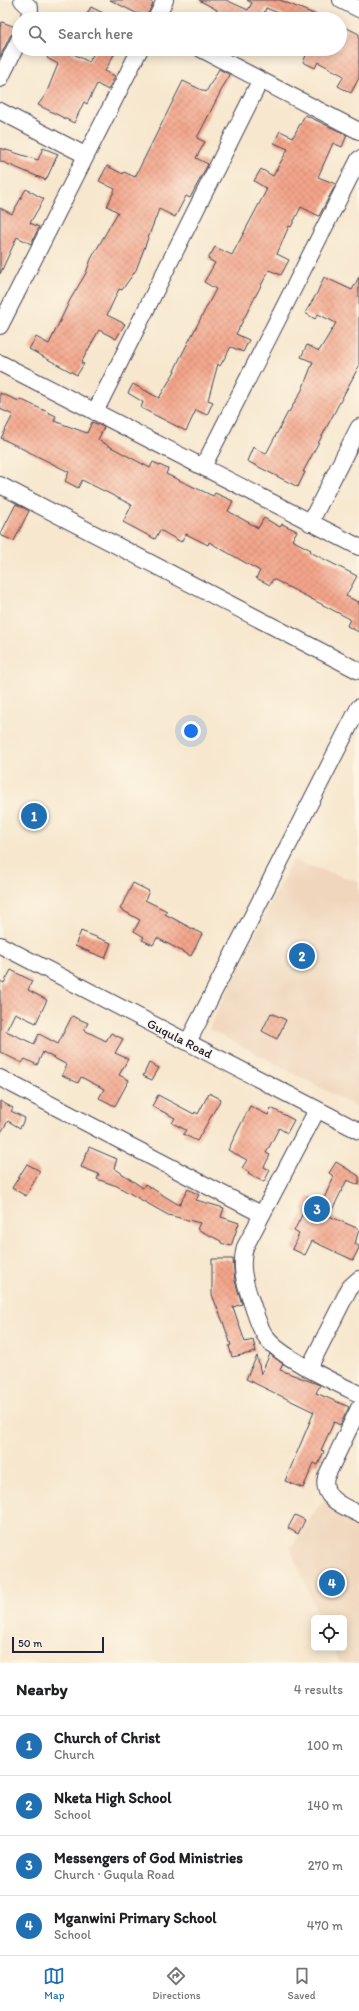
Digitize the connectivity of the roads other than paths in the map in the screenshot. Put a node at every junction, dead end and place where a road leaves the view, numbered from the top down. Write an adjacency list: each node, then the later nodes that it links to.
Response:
1 (22, 0): 5 (street)
2 (165, 0): 6 (street)
3 (341, 0): 4 (street)
4 (359, 9)
5 (30, 12)
6 (159, 12)
7 (12, 54): 10 (street)
8 (136, 56): 14 (street)
9 (214, 56): 11 (street)
10 (0, 79)
11 (260, 82): 13 (street); 18 (street)
12 (0, 111): 14 (street)
13 (359, 131)
14 (85, 155): 16 (street)
15 (359, 159): 20 (street)
16 (0, 326)
17 (0, 363): 18 (street)
18 (95, 412): 20 (street)
19 (359, 428): 22 (street)
20 (203, 466): 22 (street)
21 (0, 485): 24 (street)
22 (310, 523): 23 (street)
23 (359, 547)
24 (359, 671)
25 (359, 707): 27 (street)
26 (0, 945): 27 (street, Guqula Road)
27 (188, 1042): 29 (street, Guqula Road)
28 (0, 1078): 31 (street)
29 (317, 1110): 30 (street, Guqula Road); 31 (street)
30 (359, 1131)
31 (261, 1214): 33 (street)
32 (359, 1279): 33 (street)
33 (309, 1368): 34 (street)
34 (359, 1394)
35 (359, 1408): 36 (street)
36 (359, 1514)

